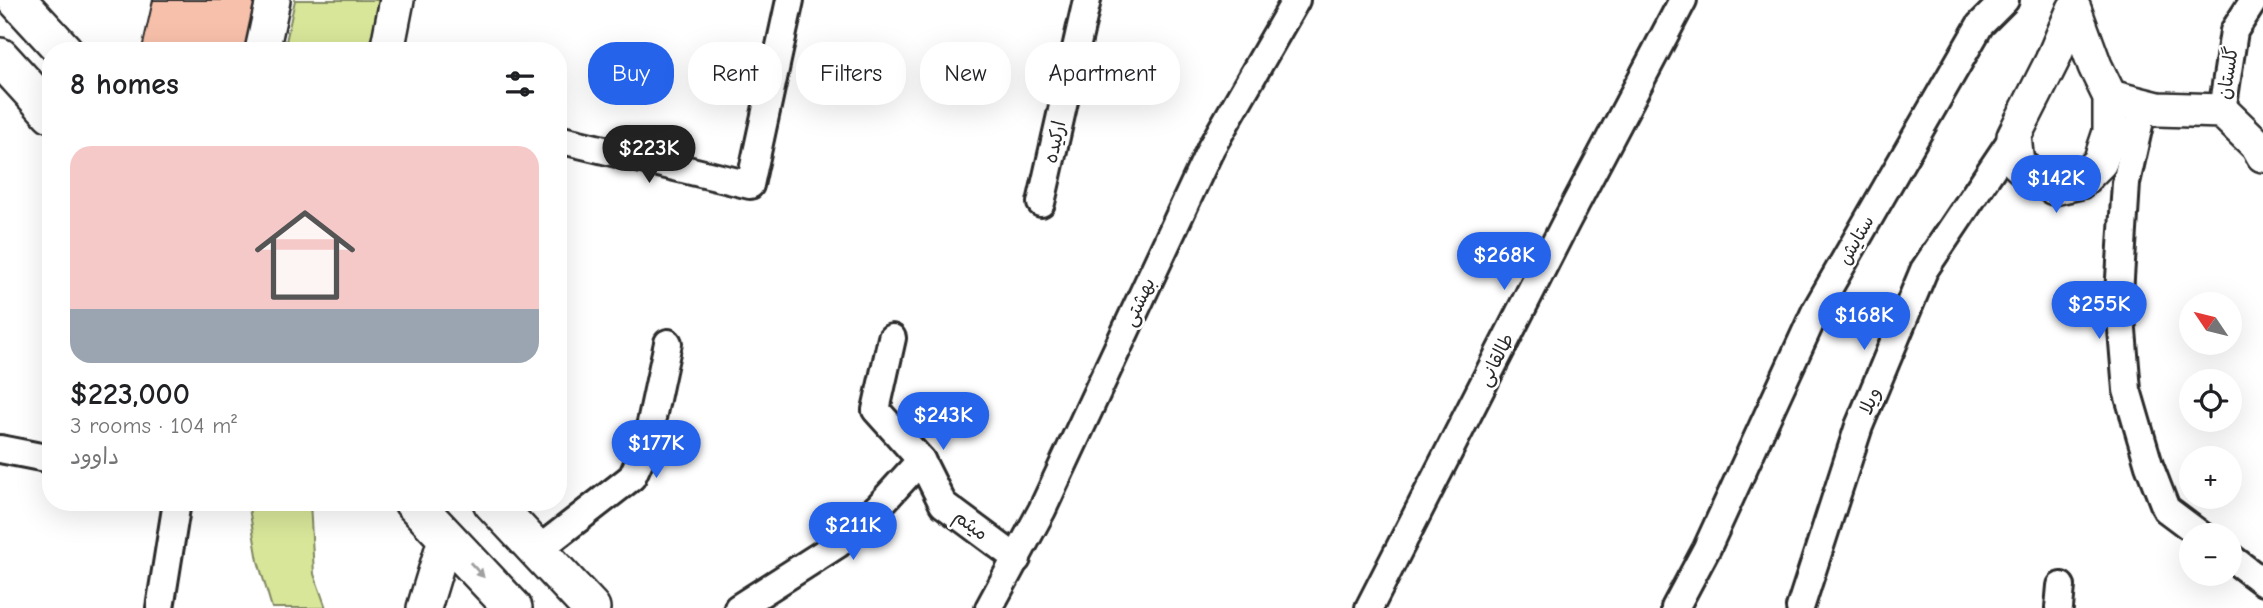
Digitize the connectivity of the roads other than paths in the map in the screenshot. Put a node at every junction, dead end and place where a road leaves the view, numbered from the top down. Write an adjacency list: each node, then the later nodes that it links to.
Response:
1 (17, 0): 11 (main road)
2 (273, 0): 12 (street)
3 (397, 0): 13 (street)
4 (790, 0): 20 (street)
5 (1087, 0): 22 (street, ارکیده)
6 (1296, 0): 34 (street, بهشتی)
7 (1683, 0): 43 (street, طالقانی)
8 (2006, 0): 44 (street, ستایش)
9 (2254, 0): 18 (street, گلستان)
10 (2074, 5): 15 (street); 19 (street)
11 (56, 42)
12 (264, 42)
13 (389, 42)
14 (0, 57): 16 (main road)
15 (2110, 97): 17 (street); 19 (street)
16 (42, 103)
17 (2143, 107): 18 (street); 31 (street)
18 (2222, 111): 21 (street)
19 (2014, 136): 45 (street, ویلا)
20 (567, 141)
21 (2263, 155)
22 (1041, 203)
23 (892, 338): 27 (street, میثم)
24 (668, 343): 33 (street)
25 (0, 449): 26 (street)
26 (42, 457)
27 (921, 460): 34 (street, میثم); 41 (street)
28 (176, 511): 37 (street)
29 (422, 511): 32 (main road)
30 (501, 511): 33 (main road)
31 (2185, 523)
32 (446, 536): 38 (street); 39 (main road, one-way to 39)
33 (538, 550): 40 (main road)
34 (1017, 559): 42 (street, بهشتی)
35 (2242, 566): 36 (street)
36 (2263, 582)
37 (160, 608)
38 (424, 608)
39 (513, 608)
40 (592, 608)
41 (738, 608)
42 (989, 608)
43 (1369, 608)
44 (1675, 608)
45 (1800, 608)

